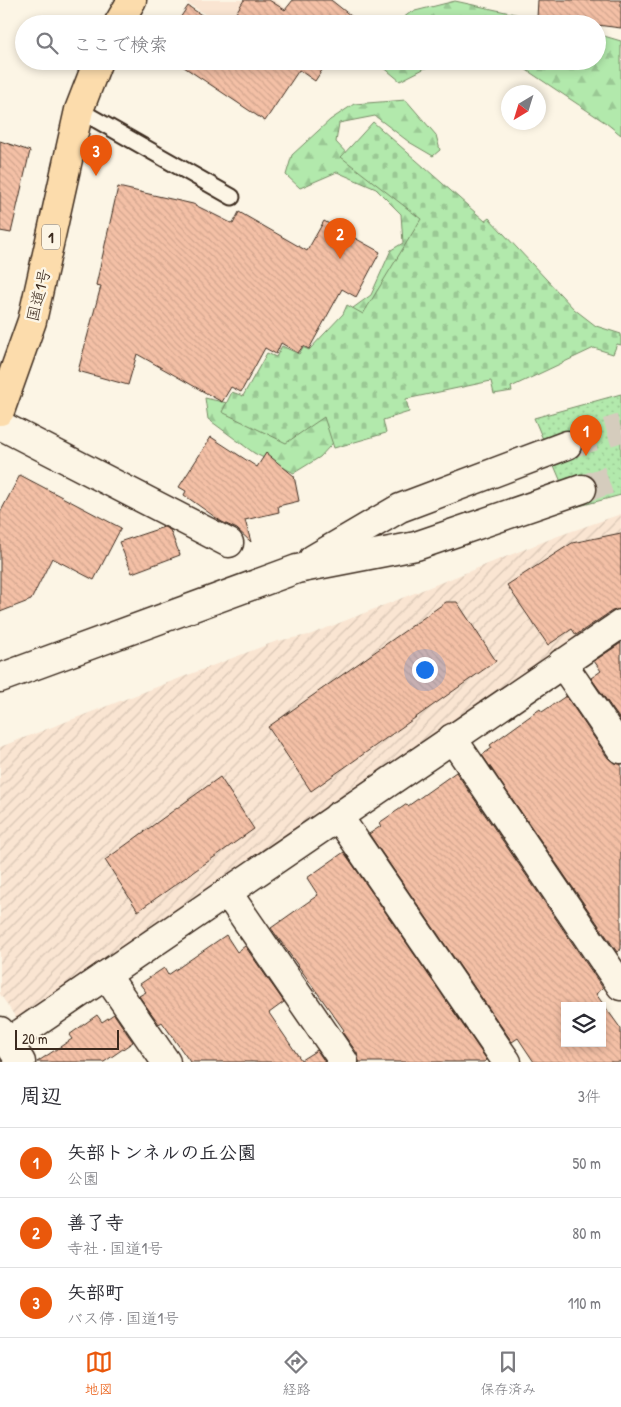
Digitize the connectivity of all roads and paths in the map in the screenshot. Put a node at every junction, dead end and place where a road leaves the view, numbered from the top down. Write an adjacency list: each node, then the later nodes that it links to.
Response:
1 (132, 0): 2 (highway)
2 (123, 15)
3 (95, 70): 4 (highway, 国道1号 / 1)
4 (79, 110): 5 (lane); 6 (highway, 国道1号 / 1)
5 (232, 197)
6 (0, 411)
7 (0, 425): 10 (street)
8 (567, 445): 11 (street)
9 (582, 489): 11 (street)
10 (229, 543)
11 (297, 569): 14 (street)
12 (621, 624): 13 (street)
13 (562, 663): 15 (street); 16 (street)
14 (0, 678)
15 (452, 738): 17 (street); 20 (street)
16 (621, 749)
17 (338, 816): 18 (street); 24 (street)
18 (227, 892): 19 (street); 23 (street)
19 (106, 975): 21 (street); 22 (street)
20 (621, 986)
21 (10, 1045)
22 (166, 1062)
23 (344, 1062)
24 (507, 1062)

